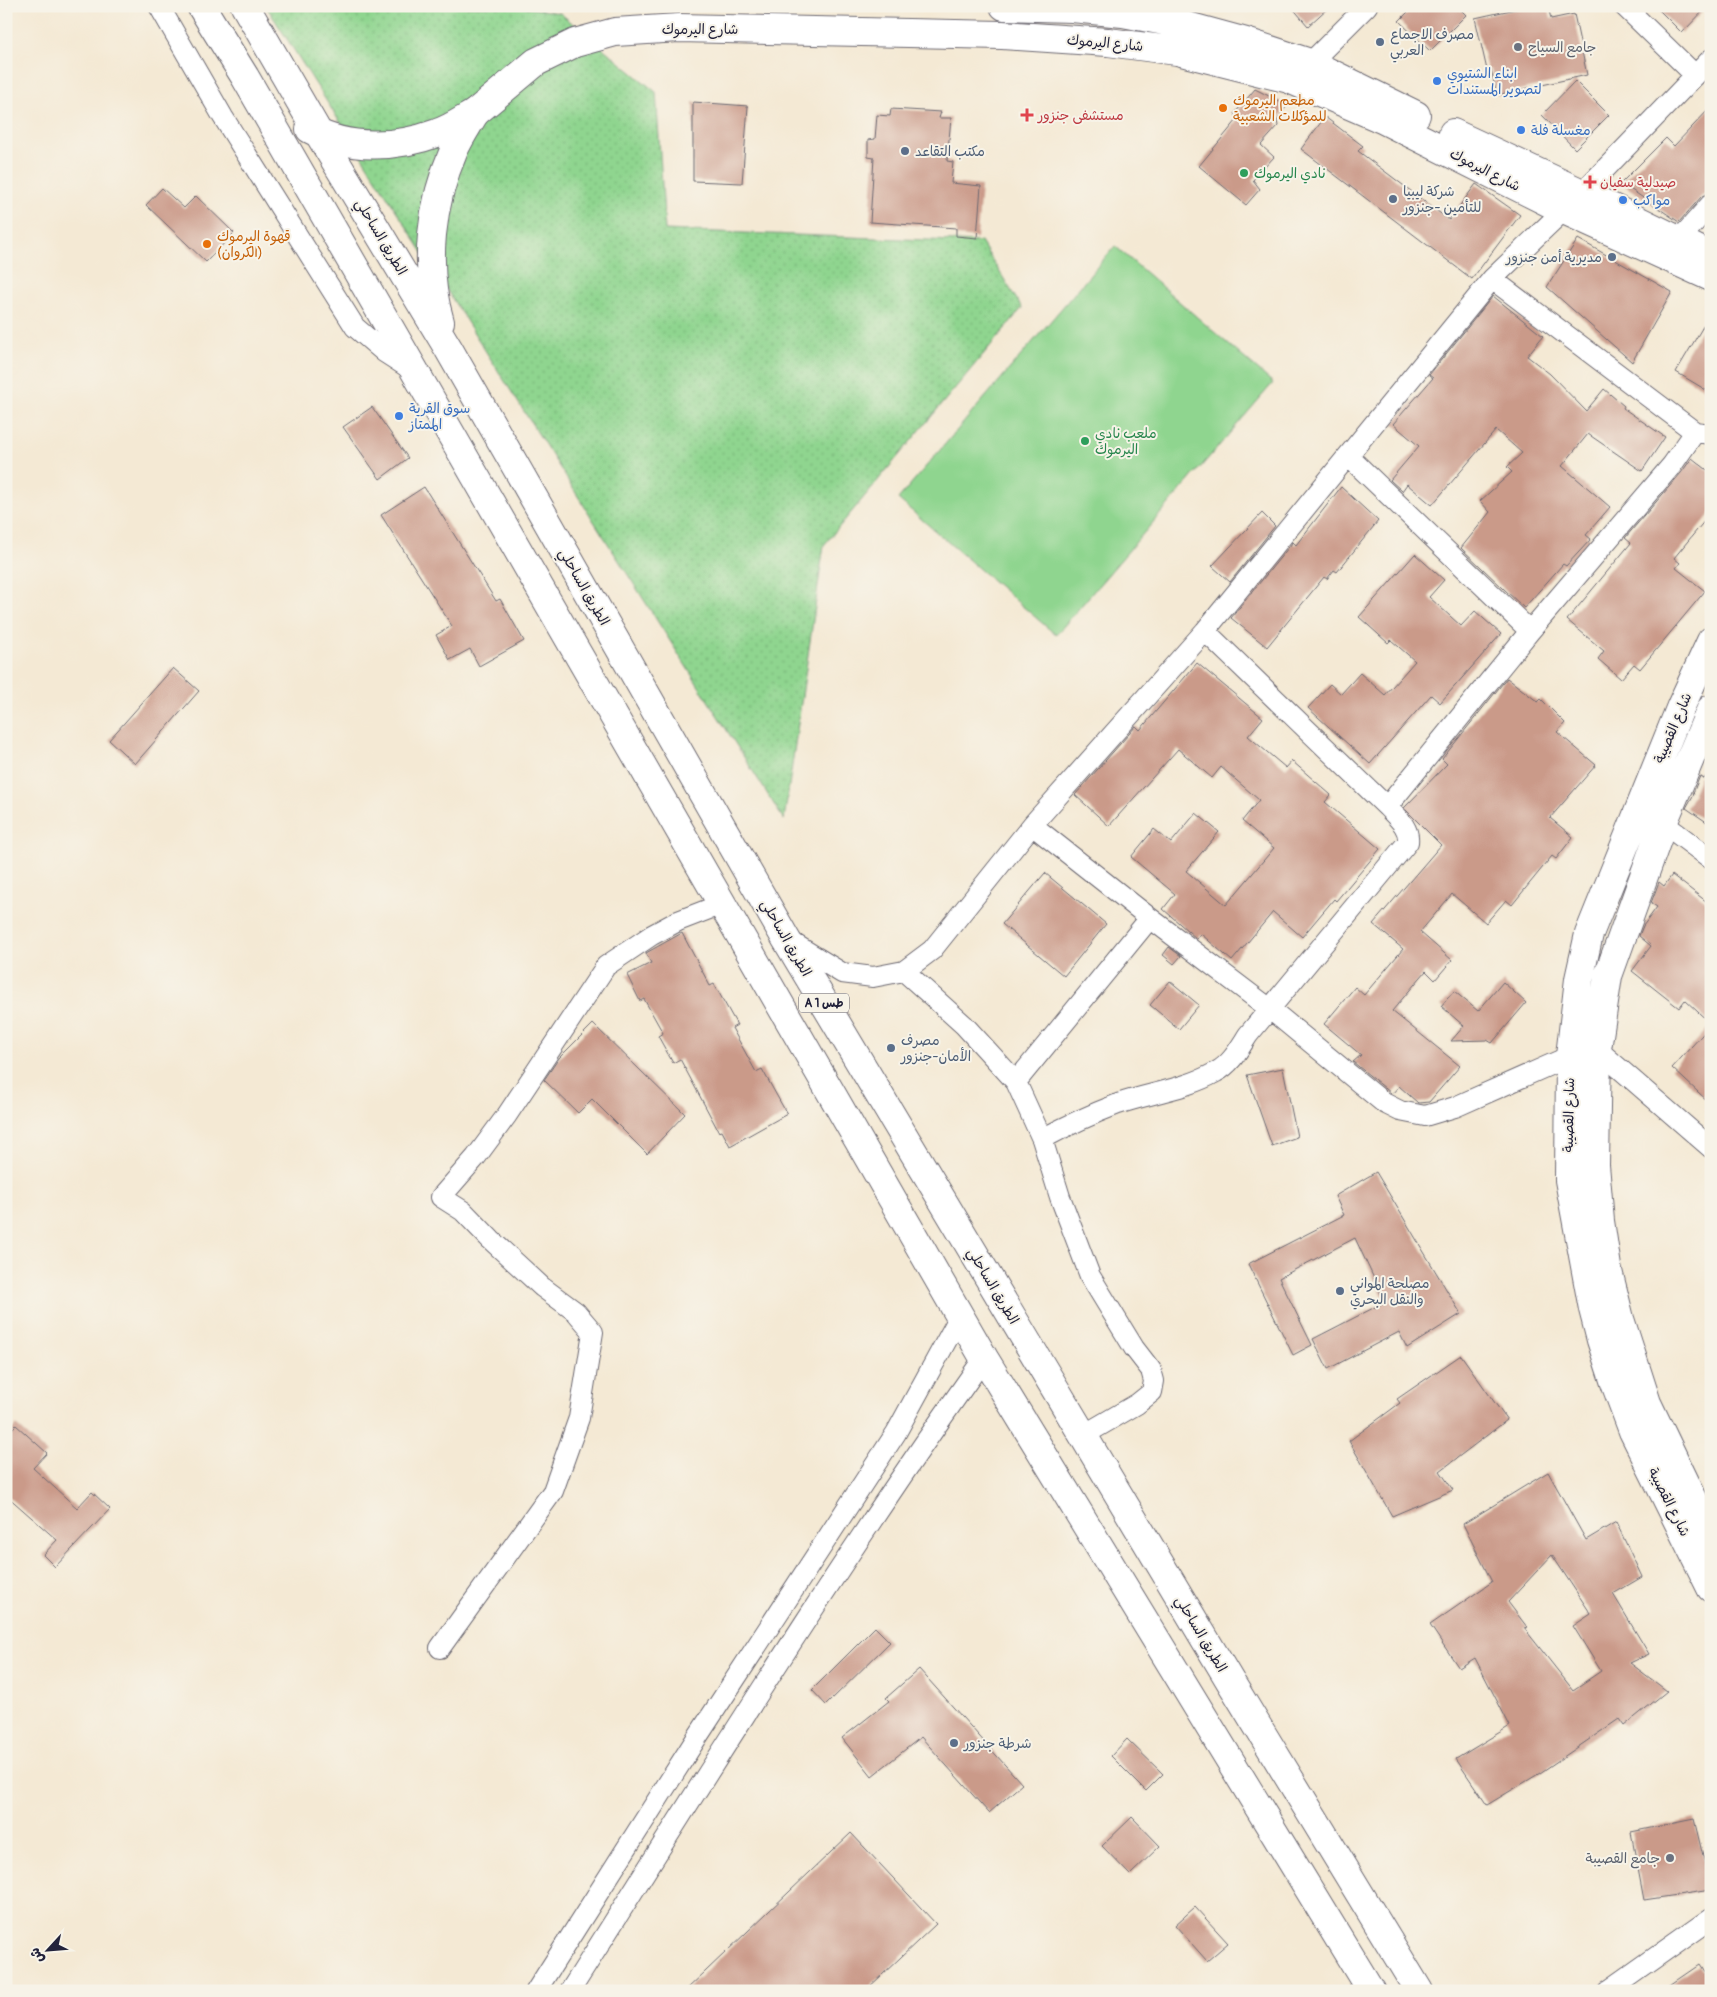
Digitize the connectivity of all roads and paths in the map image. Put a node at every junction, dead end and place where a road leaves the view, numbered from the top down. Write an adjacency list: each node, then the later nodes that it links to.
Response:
1 (159, 6): 25 (street)
2 (201, 6): 15 (main road, A 1 طس)
3 (245, 6): 17 (main road, الطريق الساحلي / A 1 طس)
4 (1005, 6): 7 (main road, شارع اليرموك)
5 (1368, 6): 13 (street)
6 (1624, 6): 14 (street)
7 (1072, 7): 8 (main road, شارع اليرموك); 10 (main road)
8 (1107, 9): 9 (main road, شارع اليرموك); 11 (main road)
9 (1171, 15): 13 (main road, شارع اليرموك)
10 (1076, 40): 11 (main road, شارع اليرموك); 16 (main road, شارع اليرموك)
11 (1108, 42): 18 (main road, شارع اليرموك)
12 (1711, 59): 14 (street)
13 (1310, 63): 18 (main road, شارع اليرموك)
14 (1695, 75): 18 (street)
15 (245, 77): 17 (main road); 25 (main road, A 1 طس)
16 (475, 113): 17 (main road); 24 (main road)
17 (319, 134): 24 (main road, الطريق الساحلي / A 1 طس)
18 (1573, 201): 20 (main road, شارع اليرموك); 22 (main road, شارع اليرموك); 23 (street)
19 (1711, 204): 20 (street)
20 (1678, 241): 21 (main road, شارع اليرموك)
21 (1711, 256)
22 (1711, 277)
23 (1492, 279): 26 (street); 27 (street)
24 (448, 348): 38 (main road, الطريق الساحلي / A 1 طس)
25 (416, 372): 36 (main road, A 1 طس)
26 (1703, 433): 29 (street)
27 (1348, 456): 28 (street); 29 (street)
28 (1205, 631): 32 (street); 34 (street)
29 (1530, 631): 32 (street)
30 (1711, 641): 42 (main road, شارع القصيبة)
31 (1711, 709): 33 (main road)
32 (1387, 807): 40 (street)
33 (1663, 823): 35 (street); 41 (main road)
34 (1032, 825): 37 (street); 39 (street)
35 (1711, 859)
36 (722, 904): 46 (main road, A 1 طس); 51 (street)
37 (1150, 918): 40 (street); 43 (street)
38 (786, 939): 39 (street); 48 (main road, الطريق الساحلي / A 1 طس)
39 (904, 971): 43 (street)
40 (1270, 1009): 42 (street); 44 (street)
41 (1597, 1049): 45 (street); 49 (main road)
42 (1570, 1056): 50 (main road, شارع القصيبة)
43 (1016, 1082): 44 (street)
44 (1042, 1139): 48 (street)
45 (1711, 1148)
46 (960, 1316): 47 (main road, A 1 طس); 53 (street)
47 (984, 1358): 54 (street); 55 (main road, A 1 طس)
48 (1082, 1436): 56 (main road, الطريق الساحلي / A 1 طس)
49 (1711, 1536)
50 (1711, 1588)
51 (440, 1648)
52 (1711, 1918): 57 (street)
53 (536, 1991)
54 (570, 1991)
55 (1371, 1991)
56 (1419, 1991)
57 (1608, 1991)

